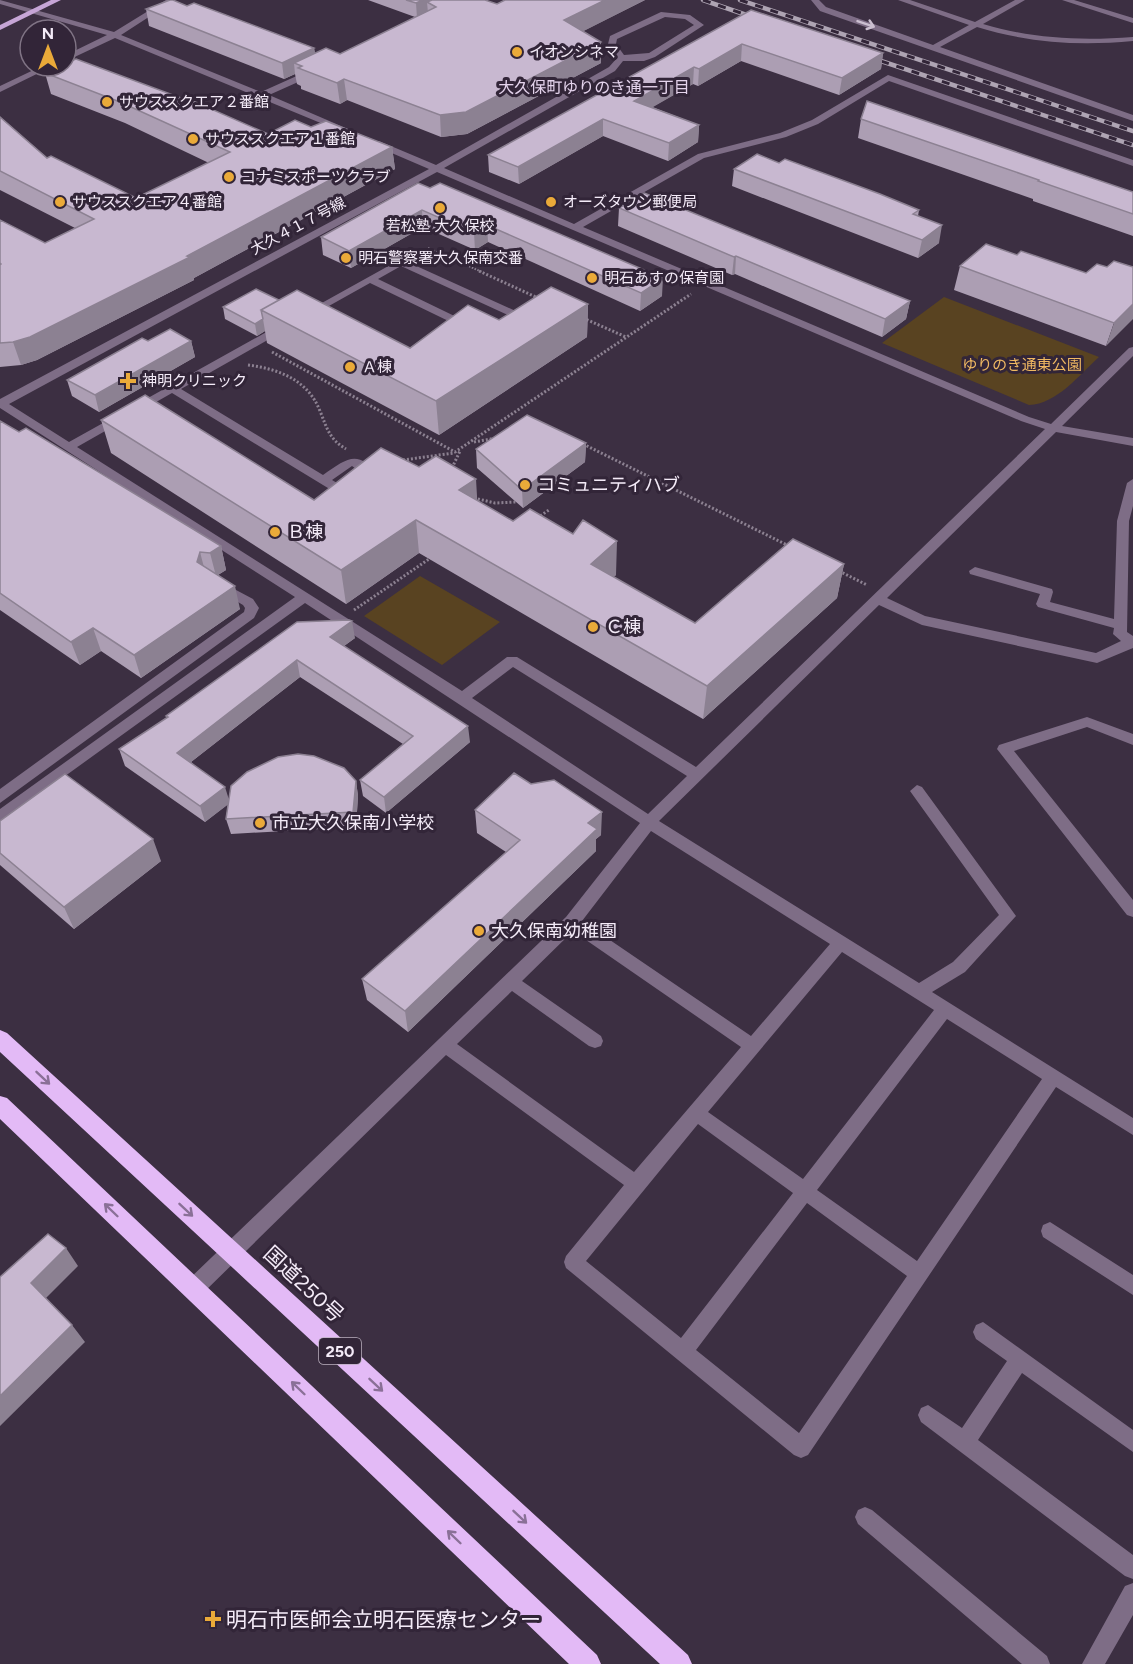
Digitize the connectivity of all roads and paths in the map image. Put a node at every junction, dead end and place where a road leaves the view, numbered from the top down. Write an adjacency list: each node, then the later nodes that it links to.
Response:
1 (57, 0): 8 (main road)
2 (171, 0): 12 (street)
3 (815, 0): 14 (street, one-way to 14)
4 (902, 0): 10 (street)
5 (1021, 0): 10 (street)
6 (1066, 0): 9 (street)
7 (0, 2): 8 (street)
8 (36, 11): 11 (main road); 12 (street)
9 (1133, 21)
10 (975, 25): 13 (street); 14 (street)
11 (0, 28)
12 (115, 34): 15 (street); 20 (street)
13 (1133, 39)
14 (934, 47): 21 (street)
15 (78, 52)
16 (621, 58): 16 (street); 25 (street, 大久４１７号線)
17 (317, 70): 20 (street)
18 (23, 78): 19 (street)
19 (0, 89)
20 (264, 94): 22 (street)
21 (1133, 118)
22 (350, 132)
23 (371, 141): 25 (street)
24 (1133, 163): 26 (street)
25 (436, 169): 26 (street); 39 (street, 大久４１７号線)
26 (576, 227): 29 (street)
27 (428, 248): 30 (path)
28 (369, 279): 32 (street); 33 (street); 35 (street)
29 (706, 283): 34 (path); 40 (street)
30 (546, 301)
31 (579, 316): 34 (path)
32 (512, 329)
33 (478, 331)
34 (627, 337): 43 (path)
35 (256, 343): 37 (street); 48 (path)
36 (1133, 351): 40 (street)
37 (219, 364): 38 (street); 47 (path)
38 (173, 389): 45 (street); 52 (street)
39 (0, 404): 45 (street)
40 (1053, 428): 44 (street); 65 (street)
41 (498, 438): 43 (path)
42 (577, 441): 60 (path)
43 (471, 442): 46 (path)
44 (1133, 442)
45 (68, 447): 66 (street)
46 (461, 448): 48 (path); 51 (path)
47 (352, 452)
48 (455, 453): 49 (path); 50 (path)
49 (447, 458)
50 (398, 460)
51 (451, 471)
52 (323, 480): 52 (street)
53 (1133, 483): 68 (street)
54 (466, 494): 55 (path)
55 (475, 499): 56 (path); 57 (path)
56 (516, 502)
57 (490, 508)
58 (549, 510): 59 (path)
59 (531, 522)
60 (798, 551)
61 (438, 553): 67 (path)
62 (830, 567): 65 (path)
63 (975, 570): 68 (street)
64 (211, 580): 74 (street)
65 (881, 596): 69 (street); 72 (street)
66 (304, 597): 67 (street); 75 (street)
67 (339, 621): 70 (street)
68 (1120, 624): 69 (street)
69 (1132, 642)
70 (463, 698): 72 (street); 76 (street)
71 (1133, 740): 77 (street)
72 (697, 775): 76 (street)
73 (917, 791): 81 (street)
74 (0, 797)
75 (0, 817)
76 (649, 822): 78 (street); 79 (street)
77 (1133, 911)
78 (572, 922): 80 (street); 86 (street)
79 (840, 943): 81 (street); 86 (street)
80 (510, 981): 84 (street); 85 (street)
81 (918, 992): 82 (street)
82 (945, 1009): 87 (street); 92 (street)
83 (0, 1039): 94 (highway, 国道250号 / 250, one-way to 94)
84 (595, 1041)
85 (444, 1044): 91 (street); 94 (street)
86 (753, 1046): 89 (street)
87 (1053, 1077): 90 (street); 95 (street)
88 (0, 1105): 97 (highway, one-way to 88)
89 (696, 1113): 91 (street); 92 (street)
90 (1133, 1127)
91 (636, 1184): 99 (street)
92 (806, 1191): 95 (street); 99 (street)
93 (1050, 1231): 96 (street)
94 (231, 1251): 97 (street); 108 (highway, 国道250号 / 250, one-way to 108)
95 (919, 1273): 99 (street)
96 (1133, 1286)
97 (193, 1289): 107 (highway, one-way to 97)
98 (983, 1332): 100 (street)
99 (682, 1352)
100 (1020, 1359): 102 (street); 103 (street)
101 (928, 1414): 102 (street)
102 (965, 1442): 105 (street)
103 (1133, 1442)
104 (865, 1517): 109 (street)
105 (1133, 1568)
106 (1133, 1594): 110 (street)
107 (588, 1664)
108 (679, 1664)
109 (1039, 1664)
110 (1093, 1664)

